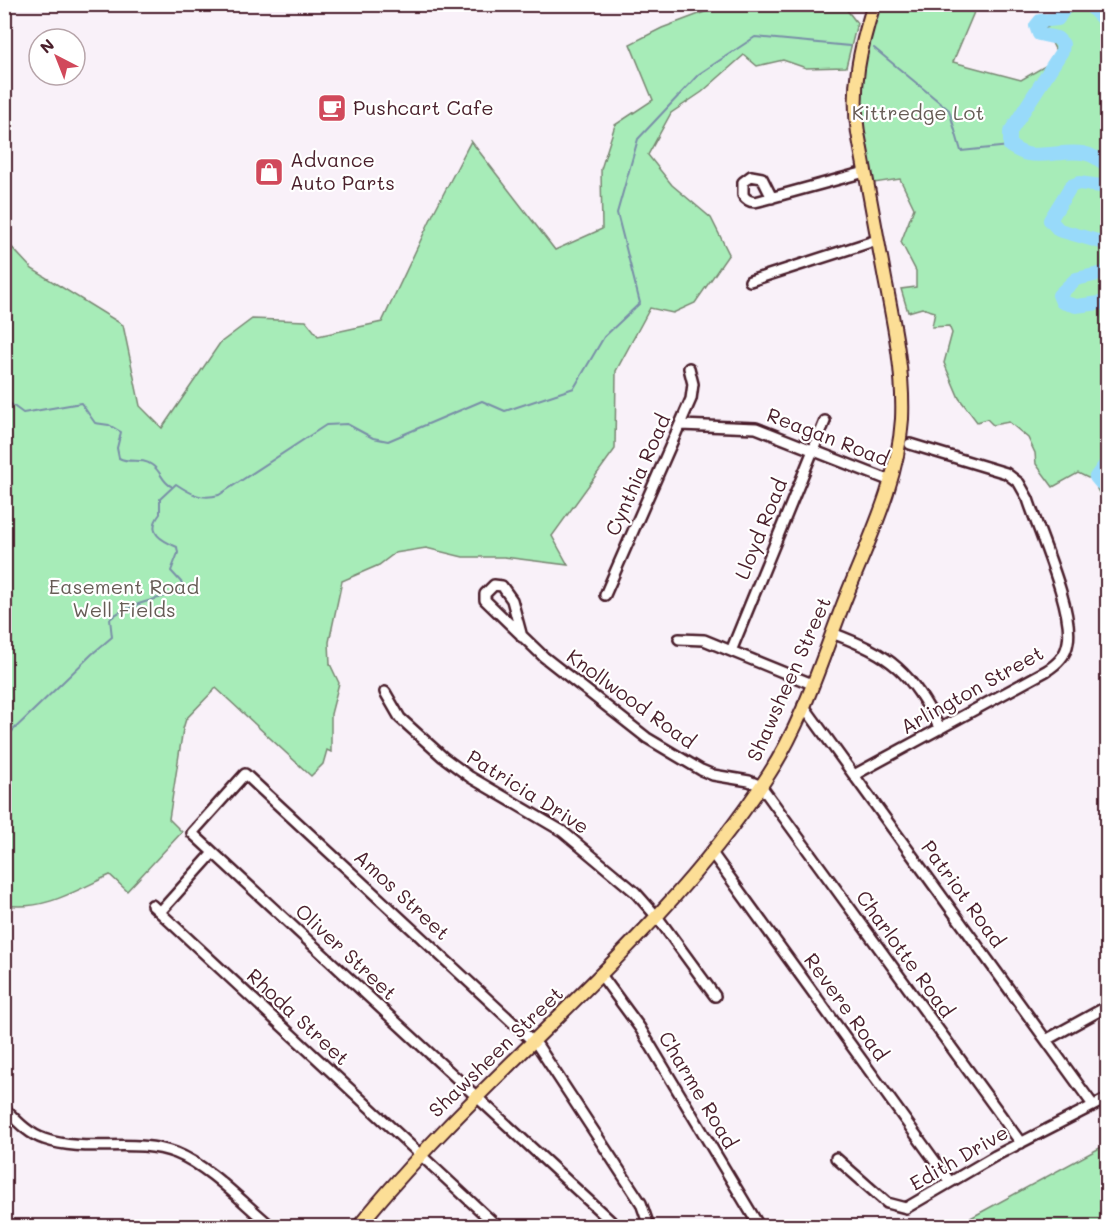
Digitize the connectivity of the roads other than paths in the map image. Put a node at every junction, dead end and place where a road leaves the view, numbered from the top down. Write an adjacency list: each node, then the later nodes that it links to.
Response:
1 (874, 4): 2 (main road, Shawsheen Street)
2 (865, 172): 3 (street); 4 (main road, Shawsheen Street)
3 (772, 198)
4 (877, 240): 5 (street); 11 (main road, Shawsheen Street)
5 (750, 282)
6 (689, 368): 8 (street, Cynthia Road)
7 (825, 422): 10 (street, Lloyd Road)
8 (680, 425): 10 (street, Reagan Road); 12 (street, Cynthia Road)
9 (910, 444): 20 (street, Arlington Street)
10 (813, 450): 11 (street, Reagan Road); 16 (street, Lloyd Road)
11 (891, 481): 13 (main road, Shawsheen Street)
12 (605, 595)
13 (832, 633): 17 (main road, Shawsheen Street); 20 (street)
14 (522, 637): 14 (street, Knollwood Road); 23 (street, Knollwood Road)
15 (679, 639): 16 (street)
16 (731, 651): 17 (street)
17 (812, 684): 19 (main road, Shawsheen Street)
18 (385, 692): 28 (street, Patricia Drive)
19 (803, 705): 22 (street, Patriot Road); 23 (main road, Shawsheen Street)
20 (940, 729): 22 (street, Arlington Street)
21 (245, 774): 24 (street, Oliver Street); 33 (street, Amos Street)
22 (854, 775): 32 (street, Patriot Road)
23 (761, 786): 25 (main road, Shawsheen Street); 38 (street, Charlotte Road)
24 (213, 853): 27 (street); 34 (street, Oliver Street)
25 (712, 853): 28 (main road, Shawsheen Street); 41 (street, Revere Road)
26 (152, 905): 27 (street, Rhoda Street)
27 (160, 912): 39 (street, Rhoda Street)
28 (658, 918): 29 (main road, Shawsheen Street); 30 (street, Patricia Drive)
29 (601, 975): 33 (main road, Shawsheen Street); 48 (street, Charme Road)
30 (715, 996)
31 (1107, 1006): 32 (street)
32 (1046, 1040): 36 (street, Patriot Road)
33 (534, 1043): 34 (main road, Shawsheen Street); 47 (street, Amos Street)
34 (476, 1097): 39 (main road, Shawsheen Street); 46 (street, Oliver Street)
35 (1107, 1098): 36 (street, Edith Drive)
36 (1093, 1104): 38 (street, Edith Drive)
37 (4, 1108): 43 (street)
38 (1021, 1143): 41 (street, Edith Drive)
39 (420, 1154): 42 (main road, Shawsheen Street); 45 (street, Rhoda Street)
40 (836, 1158): 41 (street, Edith Drive)
41 (950, 1182)
42 (362, 1222): 44 (street)
43 (271, 1227)
44 (378, 1227)
45 (497, 1227)
46 (616, 1227)
47 (649, 1227)
48 (759, 1227)

